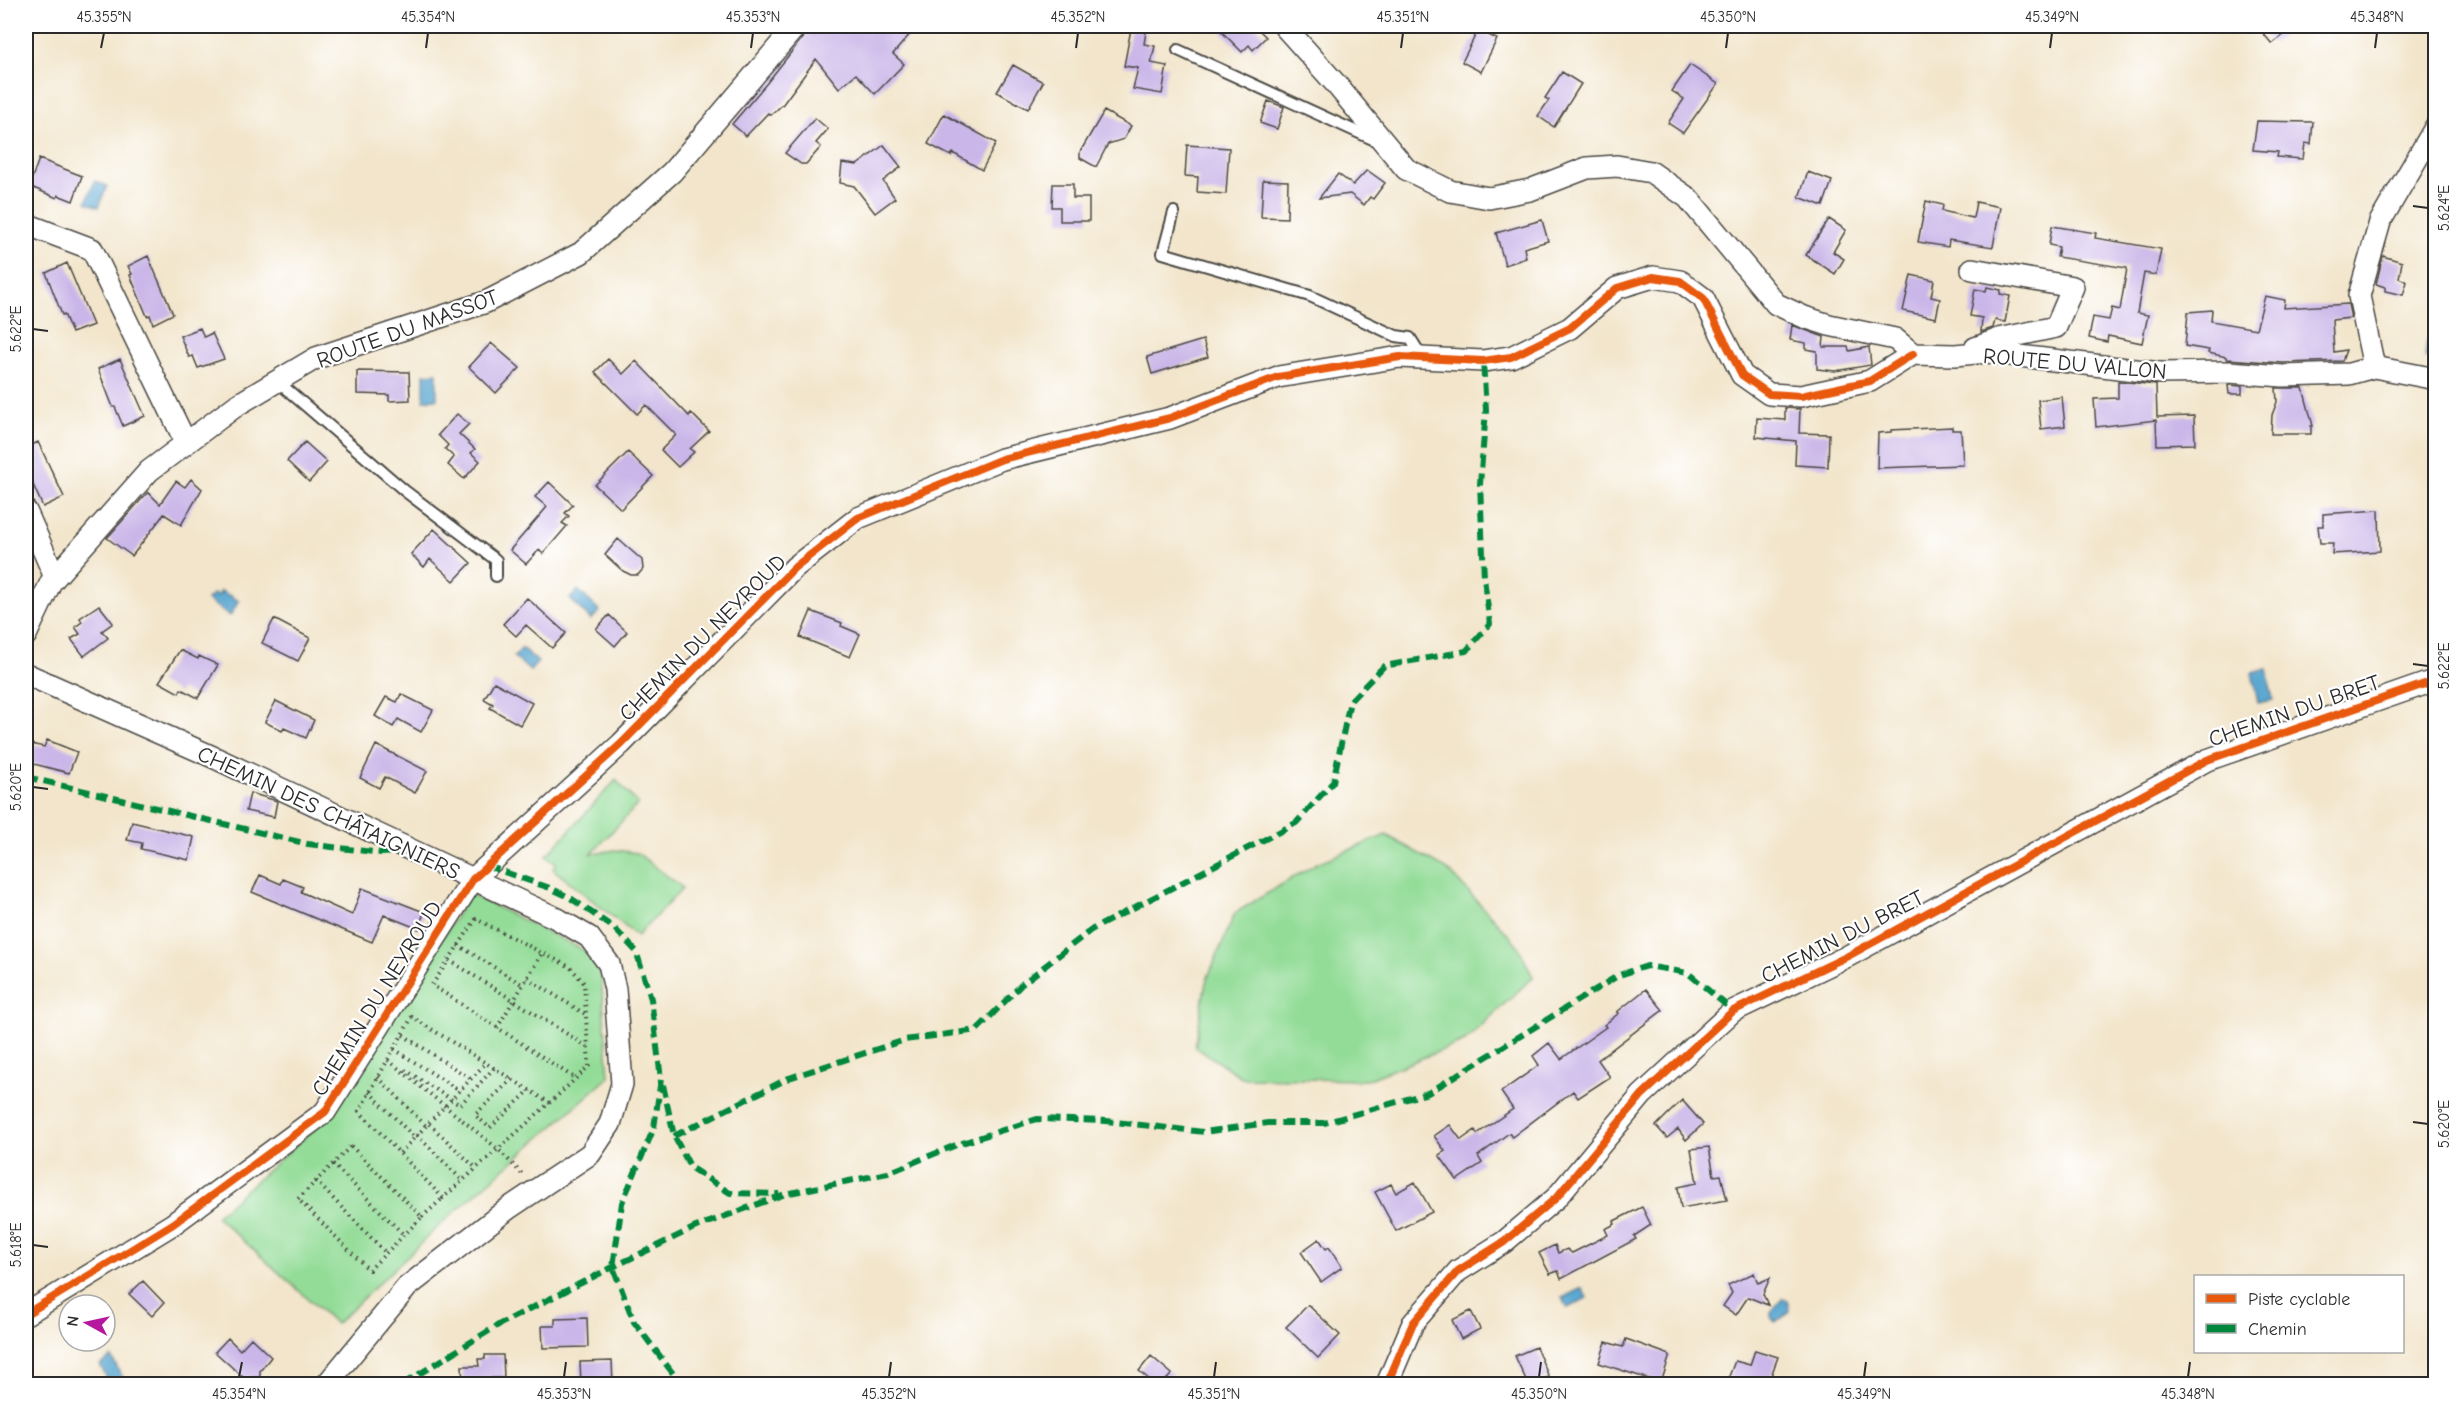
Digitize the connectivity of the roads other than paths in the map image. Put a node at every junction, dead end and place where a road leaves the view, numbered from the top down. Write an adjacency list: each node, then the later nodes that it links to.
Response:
1 (796, 26): 14 (street, ROUTE DU MASSOT)
2 (1284, 26): 5 (street)
3 (1178, 50): 5 (lane)
4 (2436, 126): 12 (street)
5 (1385, 144): 9 (street)
6 (1174, 212): 11 (lane)
7 (26, 224): 15 (street)
8 (1972, 269): 10 (street)
9 (1913, 354): 10 (street, ROUTE DU VALLON); 11 (street, CHEMIN DU NEYROUD)
10 (1955, 355): 12 (street, ROUTE DU VALLON)
11 (1422, 358): 22 (street, CHEMIN DU NEYROUD)
12 (2374, 367): 13 (street, ROUTE DU VALLON)
13 (2436, 379)
14 (277, 381): 15 (street, ROUTE DU MASSOT); 17 (lane)
15 (186, 443): 18 (street, ROUTE DU MASSOT)
16 (26, 512): 18 (street)
17 (496, 576)
18 (55, 577): 19 (street, ROUTE DU MASSOT)
19 (26, 635)
20 (26, 674): 22 (street, CHEMIN DES CHÂTAIGNIERS)
21 (2436, 680): 25 (street, CHEMIN DU BRET)
22 (473, 879): 23 (street, CHEMIN DU NEYROUD); 24 (street, CHEMIN DES CHÂTAIGNIERS)
23 (26, 1314)
24 (327, 1384)
25 (1387, 1384)

